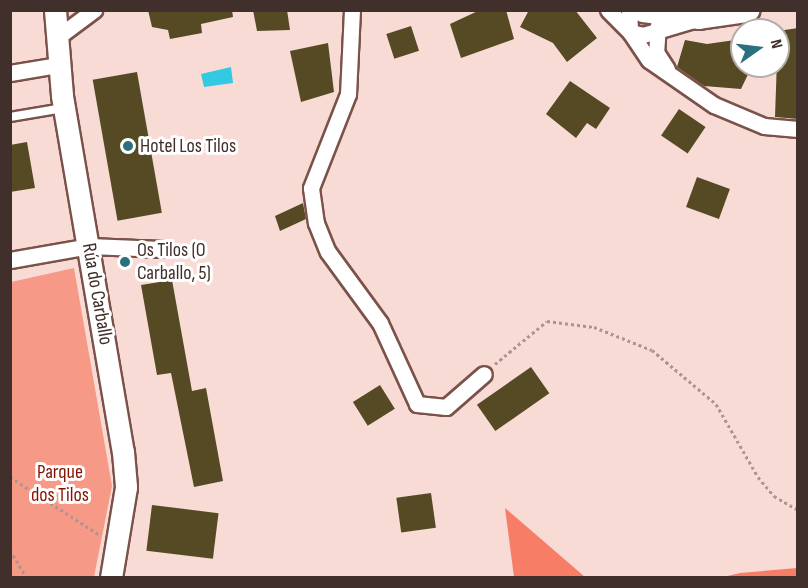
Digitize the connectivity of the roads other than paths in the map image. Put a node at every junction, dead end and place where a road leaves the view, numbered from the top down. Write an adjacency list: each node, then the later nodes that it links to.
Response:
1 (55, 10): 9 (street, Rúa do Carballo)
2 (94, 10): 9 (street)
3 (352, 10): 19 (street)
4 (608, 10): 8 (street)
5 (629, 10): 8 (street)
6 (747, 10): 7 (main road)
7 (653, 17): 8 (street); 12 (street)
8 (630, 32): 12 (street)
9 (55, 39): 10 (street, Rúa do Carballo)
10 (58, 65): 11 (street); 13 (street, Rúa do Carballo)
11 (10, 73)
12 (673, 76): 15 (street)
13 (64, 108): 14 (lane); 16 (street, Rúa do Carballo)
14 (10, 117)
15 (798, 129)
16 (89, 246): 17 (street); 18 (street); 20 (street, Rúa do Carballo)
17 (162, 249)
18 (10, 260)
19 (484, 374)
20 (111, 578)

